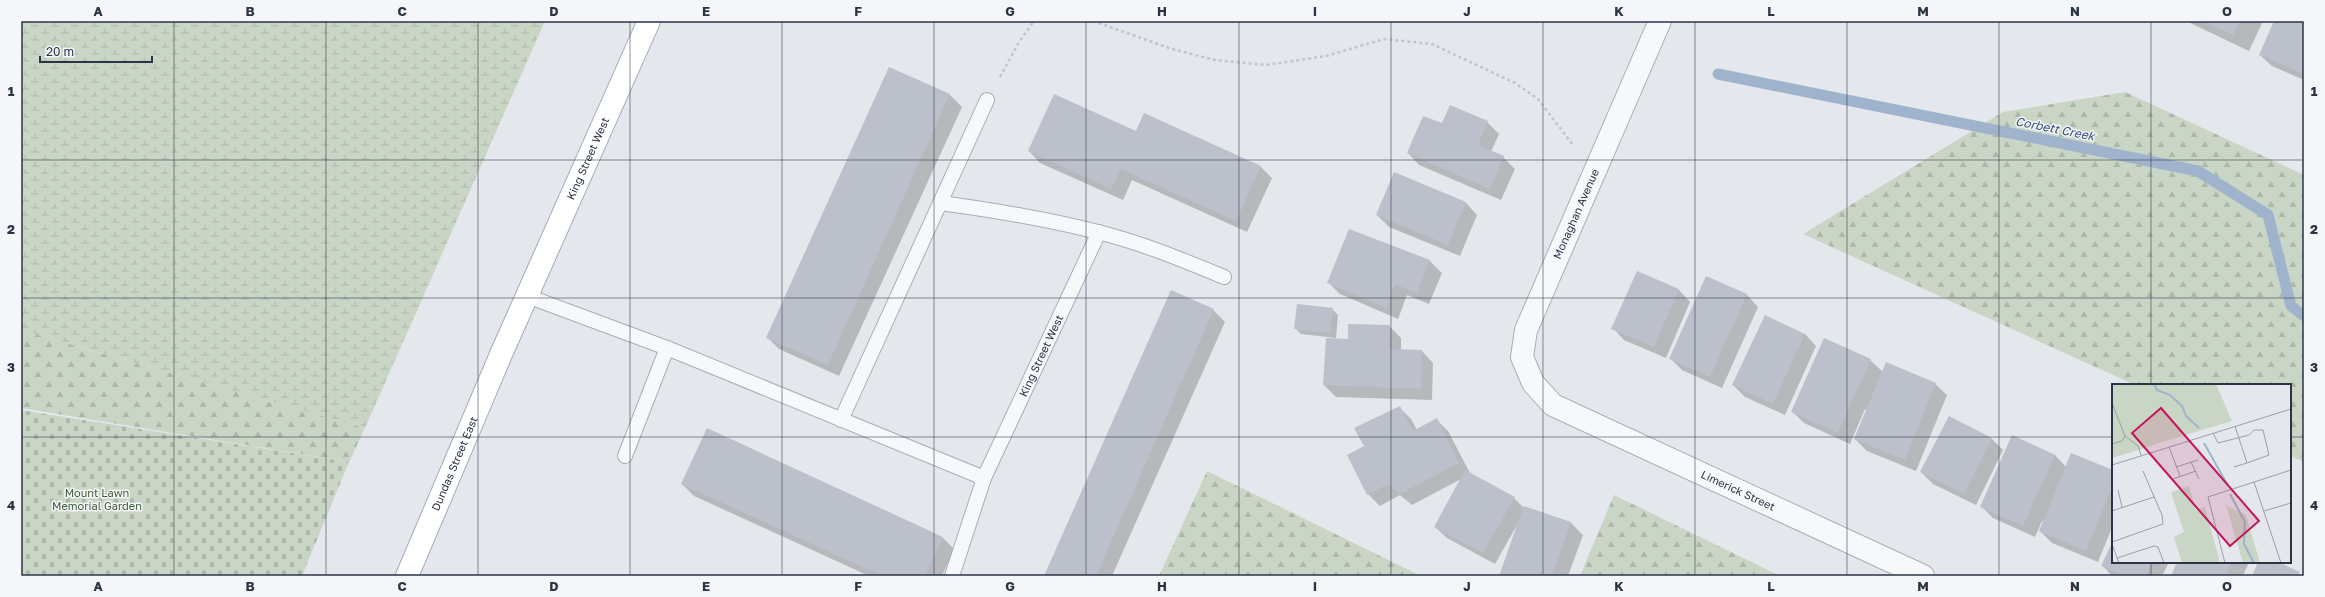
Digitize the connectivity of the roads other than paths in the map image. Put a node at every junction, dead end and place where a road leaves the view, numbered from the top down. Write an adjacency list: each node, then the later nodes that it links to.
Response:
1 (649, 21): 7 (main road, King Street West)
2 (1660, 21): 10 (street, Monaghan Avenue)
3 (987, 100): 4 (lane)
4 (940, 203): 5 (lane); 11 (lane)
5 (1099, 232): 6 (lane); 13 (lane, King Street West)
6 (1224, 277)
7 (527, 296): 8 (lane); 9 (main road, King Street West)
8 (667, 348): 11 (lane); 12 (lane)
9 (502, 352): 14 (main road, Dundas Street East)
10 (1553, 405): 16 (street, Limerick Street)
11 (842, 420): 13 (lane)
12 (625, 456)
13 (984, 478): 15 (lane, King Street West)
14 (407, 576)
15 (952, 576)
16 (1923, 576)

